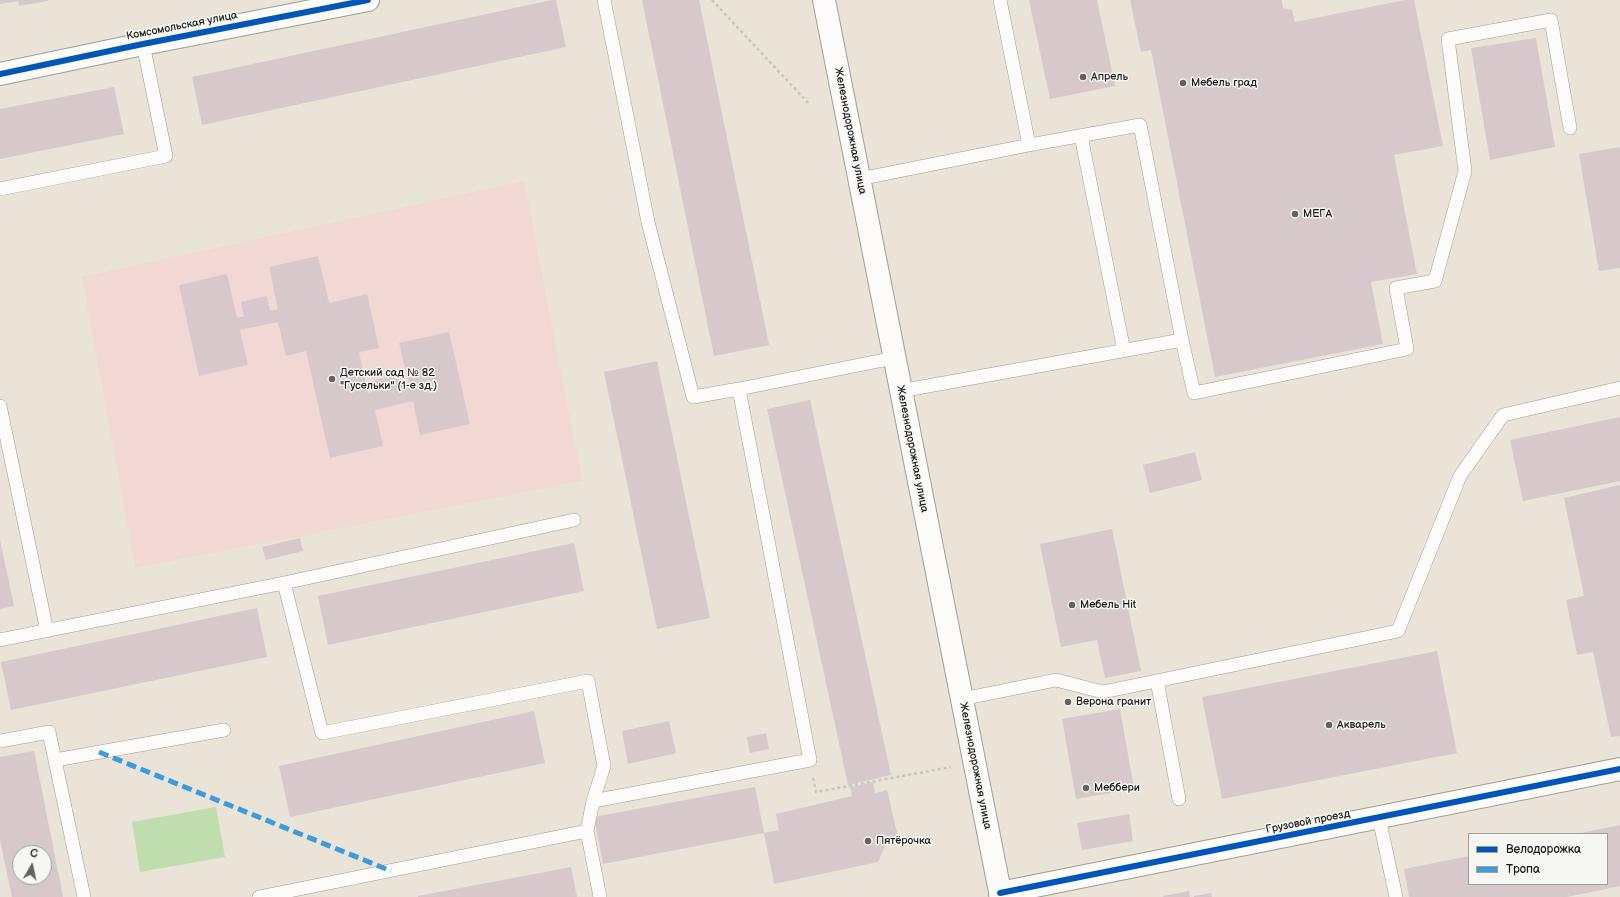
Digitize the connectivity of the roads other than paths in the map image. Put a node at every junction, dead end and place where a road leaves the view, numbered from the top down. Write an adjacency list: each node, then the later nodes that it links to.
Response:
1 (368, 0): 5 (street, Комсомольская улица)
2 (604, 0): 16 (lane)
3 (824, 0): 10 (street, Железнодорожная улица)
4 (1000, 0): 9 (lane)
5 (143, 44): 6 (street, Комсомольская улица); 11 (lane)
6 (0, 74)
7 (1570, 128): 12 (lane)
8 (1081, 136): 9 (lane); 12 (lane); 13 (lane)
9 (1029, 145): 10 (lane)
10 (859, 179): 14 (street, Железнодорожная улица)
11 (0, 189)
12 (1182, 340): 13 (lane)
13 (1124, 351): 17 (lane)
14 (894, 358): 16 (lane); 17 (street, Железнодорожная улица)
15 (1620, 388): 23 (lane)
16 (739, 389): 30 (lane)
17 (900, 391): 24 (street, Железнодорожная улица)
18 (0, 406): 21 (lane)
19 (574, 520): 20 (lane)
20 (284, 583): 21 (lane); 30 (lane)
21 (47, 631): 22 (lane)
22 (0, 640)
23 (1157, 681): 24 (lane); 29 (lane)
24 (962, 699): 33 (street, Железнодорожная улица)
25 (224, 730): 27 (lane)
26 (0, 741): 27 (lane)
27 (55, 760): 34 (lane)
28 (1620, 769): 31 (street, Грузовой проезд)
29 (1179, 799)
30 (593, 801): 32 (lane)
31 (1380, 818): 33 (street, Грузовой проезд); 37 (lane)
32 (587, 831): 35 (lane); 36 (lane)
33 (1000, 895)
34 (84, 897)
35 (259, 897)
36 (600, 897)
37 (1396, 897)

